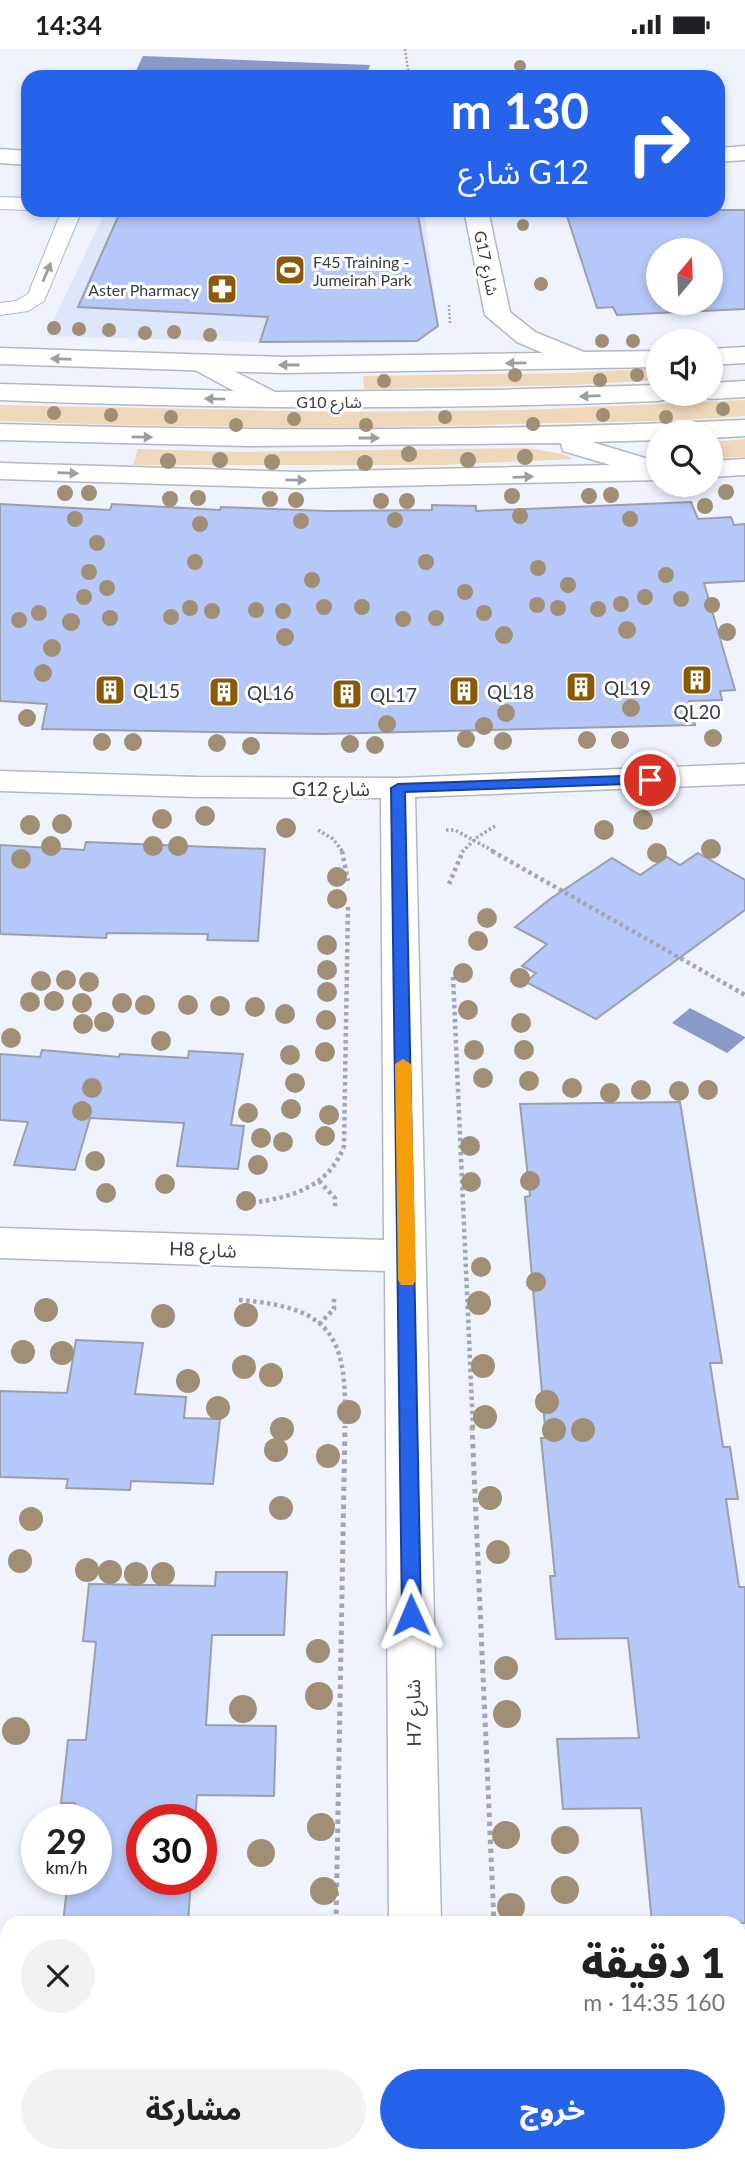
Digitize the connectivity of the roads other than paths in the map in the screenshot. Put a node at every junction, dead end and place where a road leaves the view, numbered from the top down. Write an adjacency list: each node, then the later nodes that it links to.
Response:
1 (745, 153): 2 (street)
2 (725, 154)
3 (0, 156): 4 (street)
4 (21, 158)
5 (0, 203): 6 (lane)
6 (21, 204)
7 (69, 217): 9 (lane, one-way to 7)
8 (477, 217): 10 (street, G17 شارع)
9 (0, 309)
10 (498, 316): 15 (street, G17 شارع); 17 (street, G17 شارع)
11 (745, 355): 13 (street)
12 (0, 356): 16 (street, G10 شارع, one-way to 12)
13 (723, 356)
14 (646, 360): 15 (street, G10 شارع)
15 (592, 362): 17 (street, G10 شارع, one-way to 17)
16 (202, 363): 17 (street, G10 شارع, one-way to 16); 22 (street)
17 (441, 364)
18 (745, 389): 19 (street)
19 (723, 390)
20 (0, 392): 22 (street, G10 شارع, one-way to 20)
21 (646, 394): 22 (street, G10 شارع, one-way to 22)
22 (272, 401)
23 (745, 428): 24 (street, G10 شارع)
24 (723, 429)
25 (0, 432): 27 (street, G10 شارع, one-way to 27)
26 (646, 432): 27 (street, G10 شارع)
27 (544, 436): 28 (street)
28 (646, 467)
29 (745, 467): 30 (street)
30 (723, 468)
31 (0, 471): 32 (street, one-way to 32)
32 (646, 471)
33 (745, 774): 35 (street, G12 شارع)
34 (0, 781): 35 (street, G12 شارع)
35 (398, 788): 37 (street, H7 شارع)
36 (0, 1243): 37 (street, H8 شارع)
37 (407, 1256): 38 (street, H7 شارع)
38 (415, 1916)

